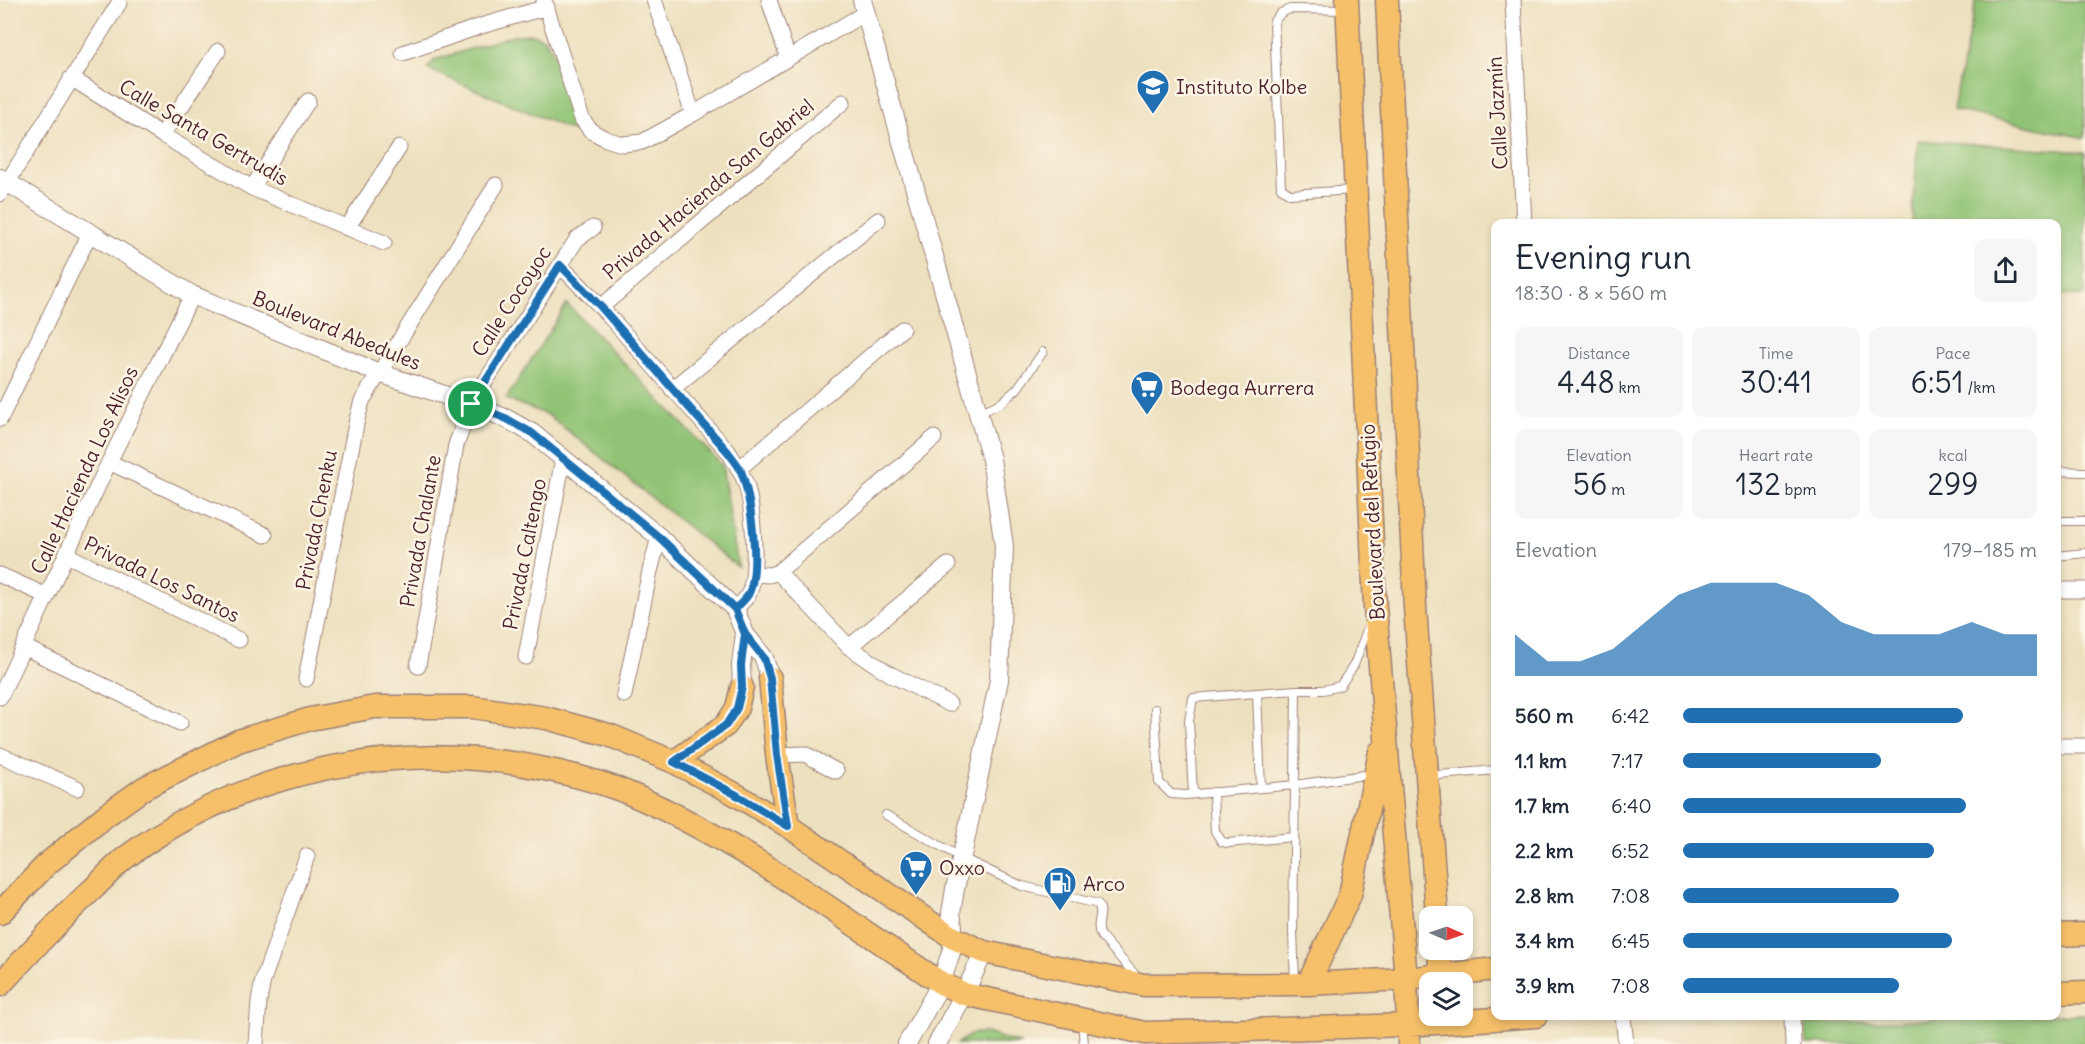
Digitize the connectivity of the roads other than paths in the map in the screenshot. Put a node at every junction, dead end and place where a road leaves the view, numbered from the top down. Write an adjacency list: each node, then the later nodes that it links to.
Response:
1 (654, 0): 15 (street)
2 (769, 0): 11 (street)
3 (1387, 0): 84 (main road, Boulevard del Refugio)
4 (1513, 0): 22 (street, Calle Jazmín)
5 (119, 3): 12 (street)
6 (545, 4): 10 (street); 15 (street)
7 (1347, 5): 21 (main road, Boulevard del Refugio); 21 (lane)
8 (865, 6): 11 (street); 36 (street)
9 (218, 51): 16 (street)
10 (403, 53)
11 (788, 58): 15 (street)
12 (71, 78): 16 (street, Calle Santa Gertrudis); 19 (street)
13 (308, 101): 20 (street)
14 (843, 102): 30 (street, Privada Hacienda San Gabriel)
15 (693, 114)
16 (162, 135): 20 (street, Calle Santa Gertrudis)
17 (399, 148): 24 (street)
18 (496, 184): 33 (street, Privada Chenku)
19 (2, 185): 26 (street, Boulevard Abedules)
20 (252, 188): 24 (street, Calle Santa Gertrudis)
21 (1356, 189): 58 (main road, Boulevard del Refugio)
22 (1524, 219)
23 (878, 220): 34 (street)
24 (347, 228): 27 (street, Calle Santa Gertrudis)
25 (593, 228): 28 (street, Calle Cocoyoc)
26 (90, 233): 29 (street, Boulevard Abedules); 37 (street)
27 (384, 243)
28 (560, 265): 30 (street); 35 (street, Calle Cocoyoc)
29 (192, 295): 33 (street, Boulevard Abedules); 40 (street, Calle Hacienda Los Alisos)
30 (601, 307): 34 (street)
31 (903, 330): 41 (street)
32 (1043, 352): 36 (lane)
33 (379, 374): 35 (street, Boulevard Abedules); 67 (street, Privada Chenku)
34 (672, 389): 41 (street)
35 (471, 404): 39 (street, Boulevard Abedules); 65 (street, Privada Chalante)
36 (978, 414): 94 (street)
37 (0, 420)
38 (934, 438): 52 (street)
39 (563, 459): 47 (street, Boulevard Abedules); 64 (street, Privada Caltengo)
40 (109, 462): 46 (street); 49 (street, Calle Hacienda Los Alisos)
41 (740, 468): 53 (street)
42 (2061, 471): 43 (lane)
43 (2085, 472)
44 (2061, 520): 45 (lane)
45 (2085, 521)
46 (264, 535)
47 (659, 537): 59 (street, Boulevard Abedules); 71 (street)
48 (2085, 553): 50 (lane)
49 (67, 555): 57 (street, Calle Hacienda Los Alisos); 61 (street, Privada Los Santos)
50 (2061, 555)
51 (948, 565): 63 (street)
52 (778, 572): 53 (street); 63 (street)
53 (754, 574): 59 (street)
54 (0, 575): 57 (street)
55 (2061, 590): 56 (street)
56 (2085, 590)
57 (47, 596): 62 (street, Calle Hacienda Los Alisos)
58 (1375, 607): 69 (lane); 83 (main road, Boulevard del Refugio)
59 (735, 609): 60 (street, Boulevard Abedules)
60 (745, 634): 66 (street, Boulevard Abedules); 68 (street, Boulevard Abedules)
61 (239, 640)
62 (24, 647): 72 (street, Calle Hacienda Los Alisos); 75 (street)
63 (849, 647): 73 (street)
64 (526, 657)
65 (418, 666)
66 (770, 678): 79 (main road)
67 (306, 679)
68 (742, 687): 80 (main road)
69 (1296, 690): 70 (lane); 85 (lane)
70 (1257, 693): 87 (lane); 89 (lane)
71 (624, 695)
72 (0, 697)
73 (949, 704)
74 (1155, 709): 89 (lane)
75 (180, 723)
76 (2061, 746): 77 (street)
77 (2085, 746)
78 (0, 755): 86 (street)
79 (777, 755): 82 (street); 91 (main road)
80 (674, 762): 91 (main road); 96 (main road)
81 (1491, 770): 84 (lane)
82 (836, 771)
83 (1382, 773): 85 (lane); 103 (main road, Boulevard del Refugio); 106 (main road)
84 (1427, 776): 95 (main road, Boulevard del Refugio)
85 (1295, 785): 87 (lane); 92 (lane)
86 (77, 788)
87 (1262, 788): 88 (lane)
88 (1213, 792): 89 (lane); 92 (lane)
89 (1193, 794)
90 (886, 815): 94 (lane)
91 (788, 826): 99 (main road)
92 (1293, 837): 106 (lane)
93 (308, 856): 119 (street)
94 (960, 857): 99 (street); 108 (lane)
95 (1436, 906)
96 (0, 913)
97 (2085, 934): 98 (main road)
98 (2061, 935)
99 (952, 937): 100 (main road); 105 (street)
100 (984, 951): 108 (main road); 111 (street)
101 (1491, 970): 102 (main road)
102 (1473, 973)
103 (1406, 979): 104 (main road); 106 (main road); 118 (main road, Boulevard del Refugio)
104 (1419, 979)
105 (941, 983): 107 (main road); 111 (main road); 120 (street)
106 (1302, 984): 108 (main road)
107 (0, 985)
108 (1144, 985)
109 (2085, 992): 110 (main road)
110 (2061, 993)
111 (964, 994): 112 (main road); 121 (street)
112 (1082, 1020): 117 (main road); 122 (lane)
113 (1505, 1020): 116 (main road)
114 (1623, 1020): 124 (street)
115 (1792, 1020): 125 (street)
116 (1444, 1028): 118 (main road)
117 (1302, 1029): 118 (main road); 123 (main road)
118 (1408, 1035)
119 (256, 1044)
120 (907, 1044)
121 (937, 1044)
122 (1084, 1044)
123 (1330, 1044)
124 (1626, 1044)
125 (1793, 1044)

